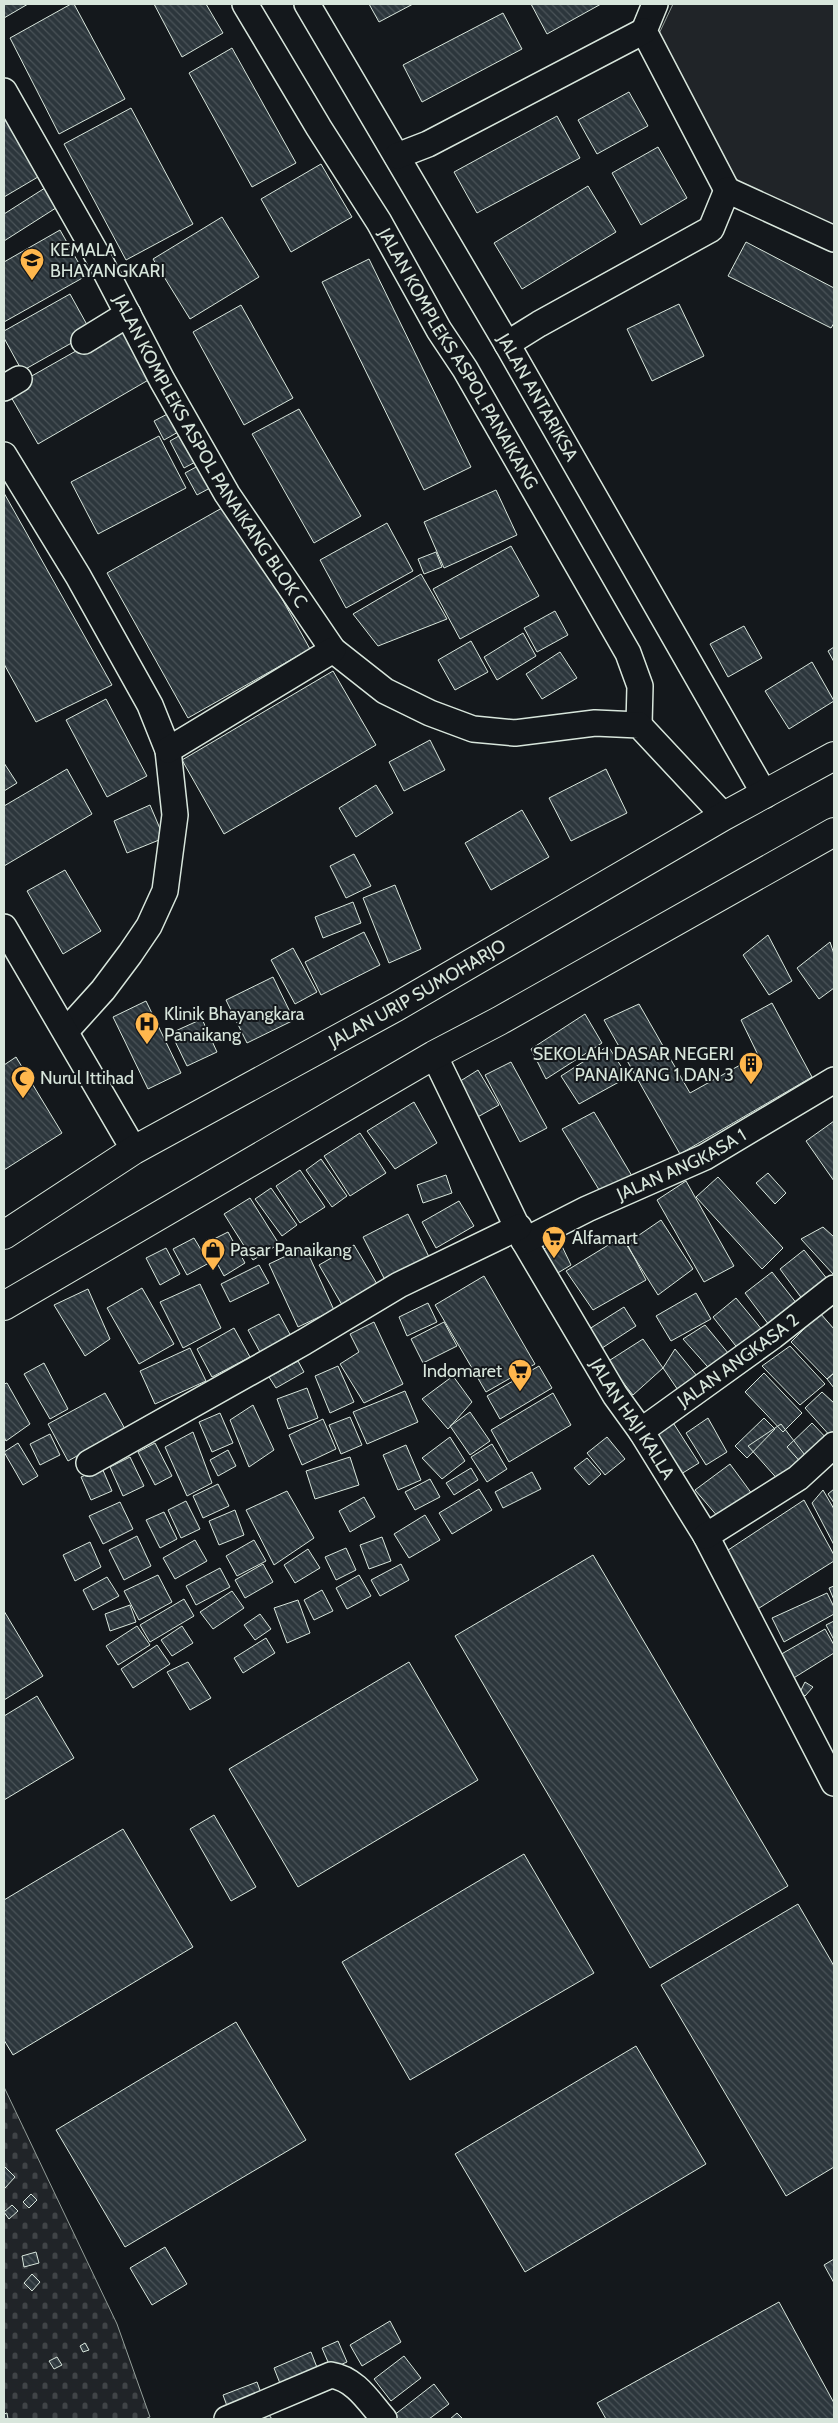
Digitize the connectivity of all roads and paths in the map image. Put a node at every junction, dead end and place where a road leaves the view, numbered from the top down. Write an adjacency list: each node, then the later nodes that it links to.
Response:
1 (245, 4): 14 (street, JALAN KOMPLEKS ASPOL PANAIKANG)
2 (307, 4): 6 (street, JALAN ANTARIKSA)
3 (655, 4): 4 (street)
4 (644, 31): 6 (street); 7 (street)
5 (4, 91): 9 (street, JALAN KOMPLEKS ASPOL PANAIKANG BLOK C)
6 (397, 156): 11 (street, JALAN ANTARIKSA)
7 (727, 190): 8 (street); 11 (street)
8 (834, 239)
9 (128, 314): 10 (street); 13 (street, JALAN KOMPLEKS ASPOL PANAIKANG BLOK C)
10 (84, 341)
11 (507, 344): 17 (street, JALAN ANTARIKSA)
12 (4, 455): 15 (street)
13 (334, 650): 14 (street, JALAN KOMPLEKS ASPOL PANAIKANG BLOK C); 15 (street)
14 (639, 725): 18 (street)
15 (168, 750): 21 (street)
16 (834, 756): 17 (highway, JALAN URIP SUMOHARJO)
17 (765, 795): 18 (highway, JALAN URIP SUMOHARJO)
18 (724, 816): 24 (highway, JALAN URIP SUMOHARJO)
19 (834, 832): 22 (highway)
20 (4, 927): 21 (street)
21 (66, 1031): 24 (street)
22 (434, 1055): 25 (street, JALAN HAJI KALLA); 28 (highway)
23 (834, 1080): 25 (street, JALAN ANGKASA 1)
24 (134, 1150): 26 (highway, JALAN URIP SUMOHARJO)
25 (522, 1234): 29 (street, JALAN HAJI KALLA); 31 (street, JALAN ANGKASA 1)
26 (4, 1235)
27 (834, 1288): 29 (street, JALAN ANGKASA 2)
28 (4, 1306)
29 (642, 1431): 32 (street, JALAN HAJI KALLA)
30 (834, 1445): 32 (street)
31 (89, 1463)
32 (706, 1536): 33 (street, JALAN HAJI KALLA)
33 (834, 1783)
34 (227, 2419): 35 (street)
35 (384, 2419)

